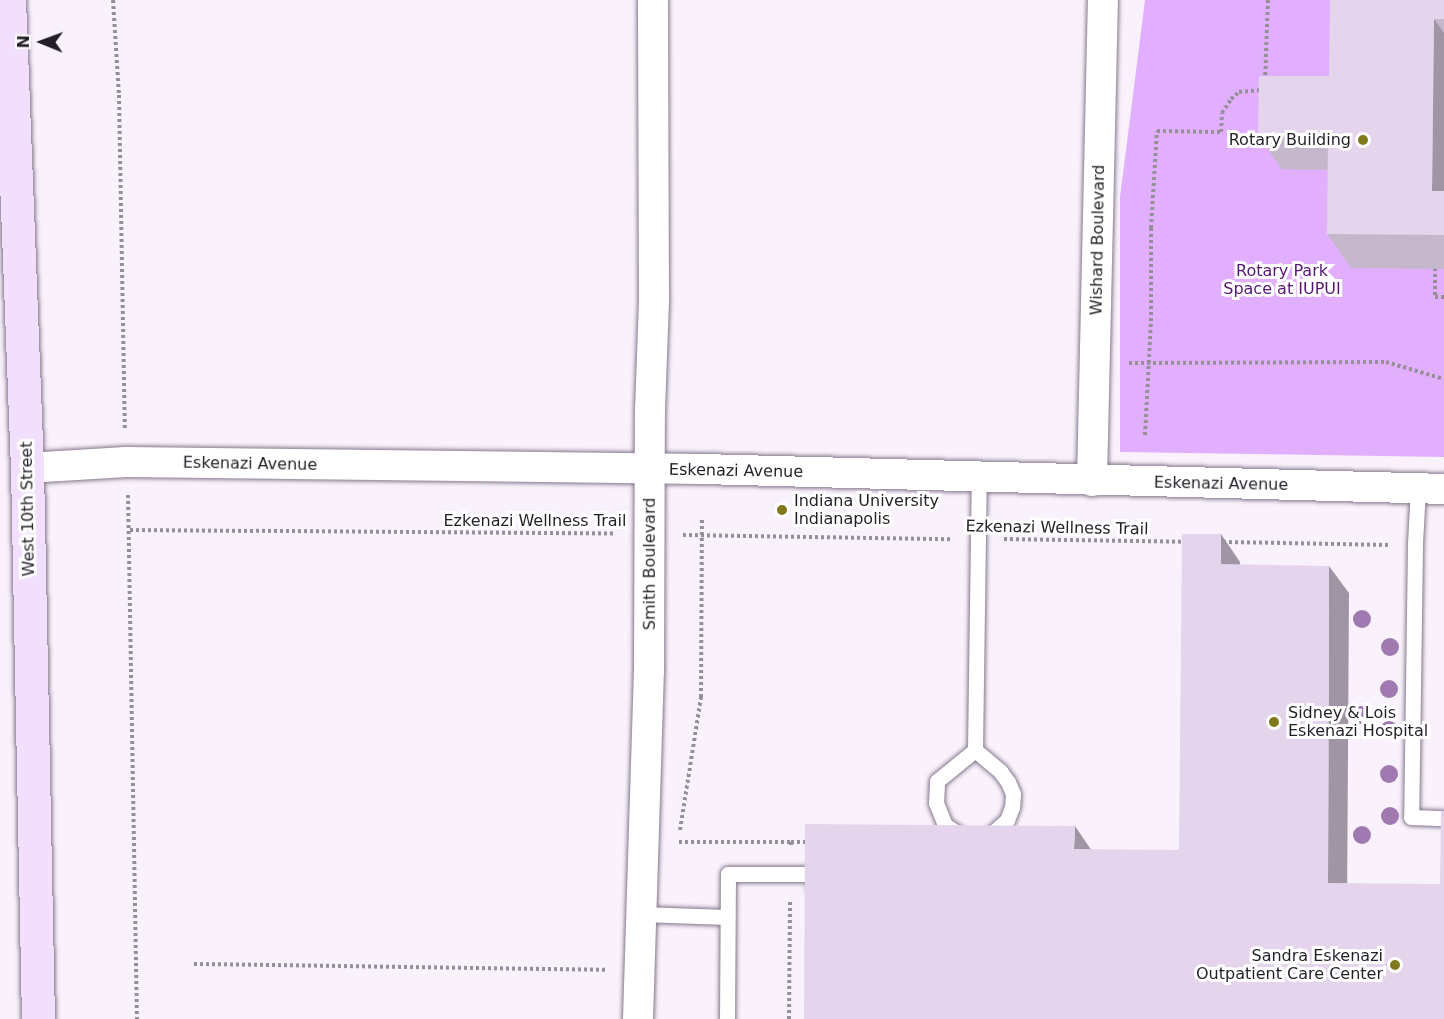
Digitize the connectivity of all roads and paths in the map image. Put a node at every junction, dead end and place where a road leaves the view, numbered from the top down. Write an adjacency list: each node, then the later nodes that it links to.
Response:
1 (9, 0): 13 (main road, West 10th Street)
2 (113, 0): 11 (path)
3 (653, 0): 14 (street, Smith Boulevard)
4 (1103, 0): 8 (street, Wishard Boulevard)
5 (1268, 0): 9 (path)
6 (1435, 268): 7 (path)
7 (1444, 297)
8 (1095, 363): 9 (path); 16 (street, Wishard Boulevard)
9 (1148, 363): 10 (path); 12 (path)
10 (1444, 379)
11 (124, 397)
12 (1145, 435)
13 (27, 468): 14 (street, Eskenazi Avenue); 35 (main road, West 10th Street)
14 (651, 469): 15 (street, Eskenazi Avenue); 19 (street, Smith Boulevard)
15 (979, 477): 16 (street, Eskenazi Avenue); 21 (lane)
16 (1092, 481): 17 (street, Eskenazi Avenue)
17 (1431, 488): 24 (lane)
18 (702, 517): 20 (path)
19 (651, 534): 20 (path, Ezkenazi Wellness Trail); 31 (street, Smith Boulevard); 36 (path, Ezkenazi Wellness Trail)
20 (702, 536): 21 (path, Ezkenazi Wellness Trail); 29 (path)
21 (978, 539): 22 (path, Ezkenazi Wellness Trail); 25 (lane)
22 (1192, 542)
23 (1215, 542): 24 (path)
24 (1415, 544): 26 (lane)
25 (975, 750): 25 (lane)
26 (1444, 818)
27 (791, 842): 28 (path)
28 (815, 842)
29 (678, 852)
30 (814, 897): 32 (lane)
31 (640, 914): 32 (lane); 34 (street, Smith Boulevard)
32 (727, 917): 38 (lane)
33 (194, 964): 34 (path)
34 (639, 970): 37 (street, Smith Boulevard)
35 (38, 1019)
36 (137, 1019)
37 (638, 1019)
38 (728, 1019)

